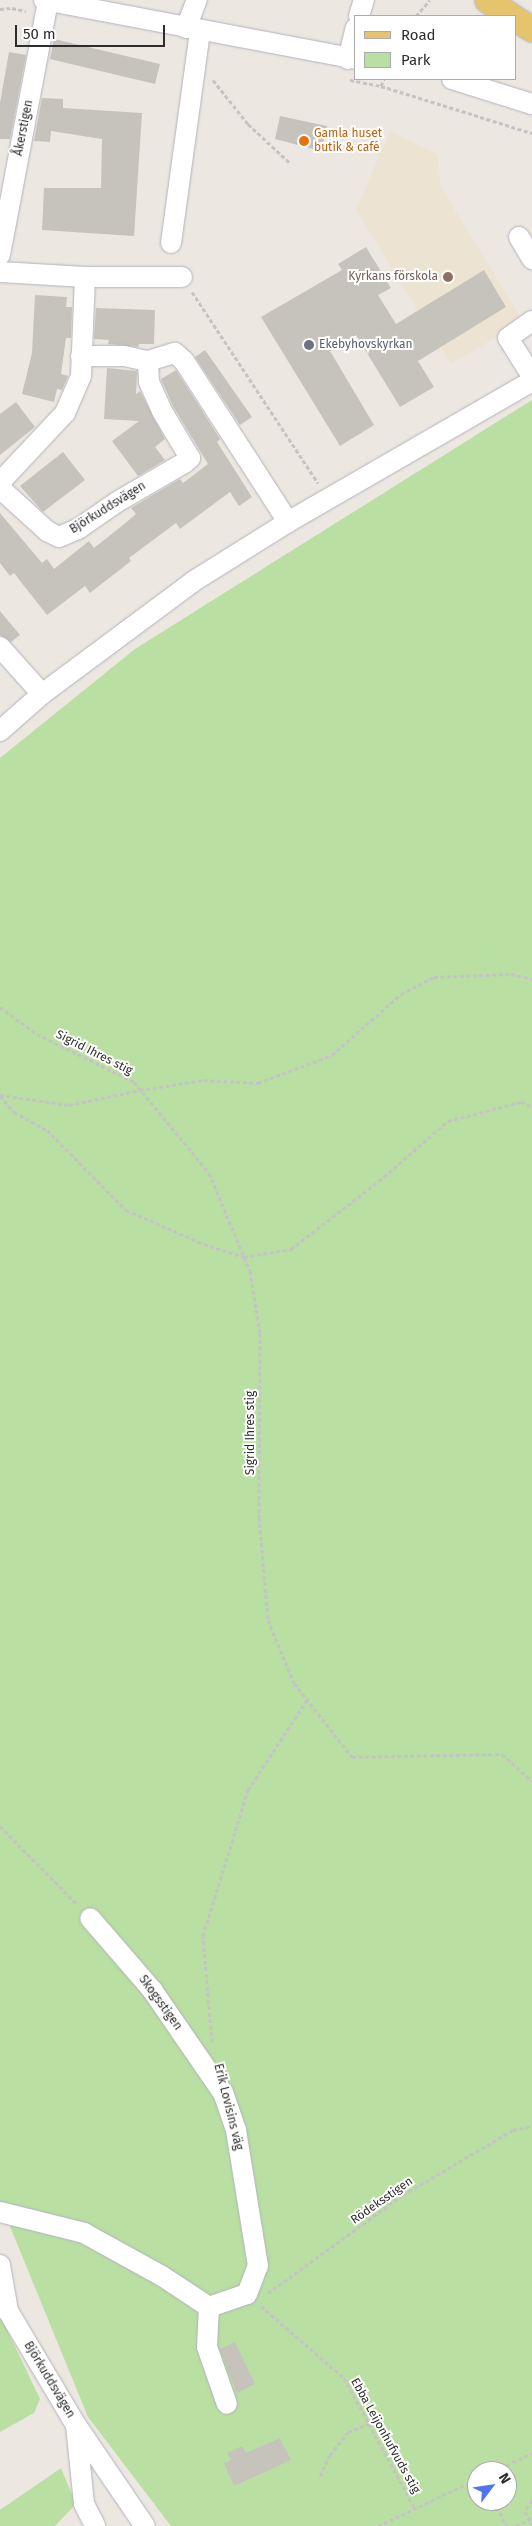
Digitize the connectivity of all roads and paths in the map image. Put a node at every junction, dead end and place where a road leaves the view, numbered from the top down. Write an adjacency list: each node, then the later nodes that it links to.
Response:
1 (197, 0): 12 (street)
2 (364, 0): 8 (street)
3 (430, 0): 9 (path)
4 (487, 0): 10 (main road)
5 (79, 4): 6 (street); 12 (street)
6 (46, 5): 7 (path); 26 (street, Åkerstigen)
7 (0, 9)
8 (359, 15)
9 (417, 15)
10 (510, 15)
11 (517, 19): 13 (main road)
12 (193, 29): 15 (street); 16 (street)
13 (532, 29)
14 (354, 44): 16 (street)
15 (195, 58): 23 (path); 25 (street)
16 (352, 59)
17 (342, 78): 20 (path)
18 (384, 80): 20 (path)
19 (455, 80): 21 (street)
20 (382, 86): 22 (path)
21 (532, 104)
22 (532, 133)
23 (290, 163)
24 (518, 237): 27 (street)
25 (171, 243)
26 (0, 254)
27 (532, 259)
28 (0, 272): 29 (street)
29 (85, 277): 30 (street); 32 (street, Björkuddsvägen)
30 (182, 277): 36 (path)
31 (532, 321): 34 (street)
32 (81, 356): 33 (street); 33 (street, Björkuddsvägen)
33 (148, 361): 37 (street)
34 (532, 376)
35 (532, 381): 37 (street)
36 (318, 483)
37 (288, 522): 39 (street)
38 (0, 647): 39 (street)
39 (42, 694): 40 (street)
40 (3, 722)
41 (532, 979): 43 (path)
42 (0, 1007): 43 (path, Sigrid Ihres stig)
43 (140, 1090): 44 (path); 46 (path, Sigrid Ihres stig)
44 (0, 1095): 46 (path)
45 (532, 1107): 46 (path)
46 (244, 1257): 47 (path, Sigrid Ihres stig)
47 (308, 1700): 48 (path, Sigrid Ihres stig); 51 (path, Erik Lovisins väg)
48 (532, 1781)
49 (0, 1826): 50 (path)
50 (90, 1918): 52 (street, Skogsstigen)
51 (214, 2051)
52 (223, 2094): 56 (street, Erik Lovisins väg)
53 (532, 2126): 56 (path, Rödeksstigen)
54 (0, 2212): 57 (street)
55 (0, 2265): 60 (street, Björkuddsvägen)
56 (247, 2294): 57 (street); 59 (path, Ebba Leijonhufvuds stig)
57 (209, 2308): 58 (street)
58 (227, 2404)
59 (369, 2424): 63 (path); 66 (path, Ebba Leijonhufvuds stig)
60 (76, 2425): 70 (street, Björkuddsvägen); 71 (street)
61 (532, 2453): 62 (path)
62 (516, 2461)
63 (320, 2476)
64 (467, 2484): 66 (path)
65 (532, 2500): 68 (path)
66 (415, 2509): 72 (path)
67 (499, 2511): 73 (path)
68 (530, 2519): 69 (path); 74 (path)
69 (532, 2524)
70 (95, 2526)
71 (145, 2526)
72 (378, 2526)
73 (507, 2526)
74 (516, 2526)

